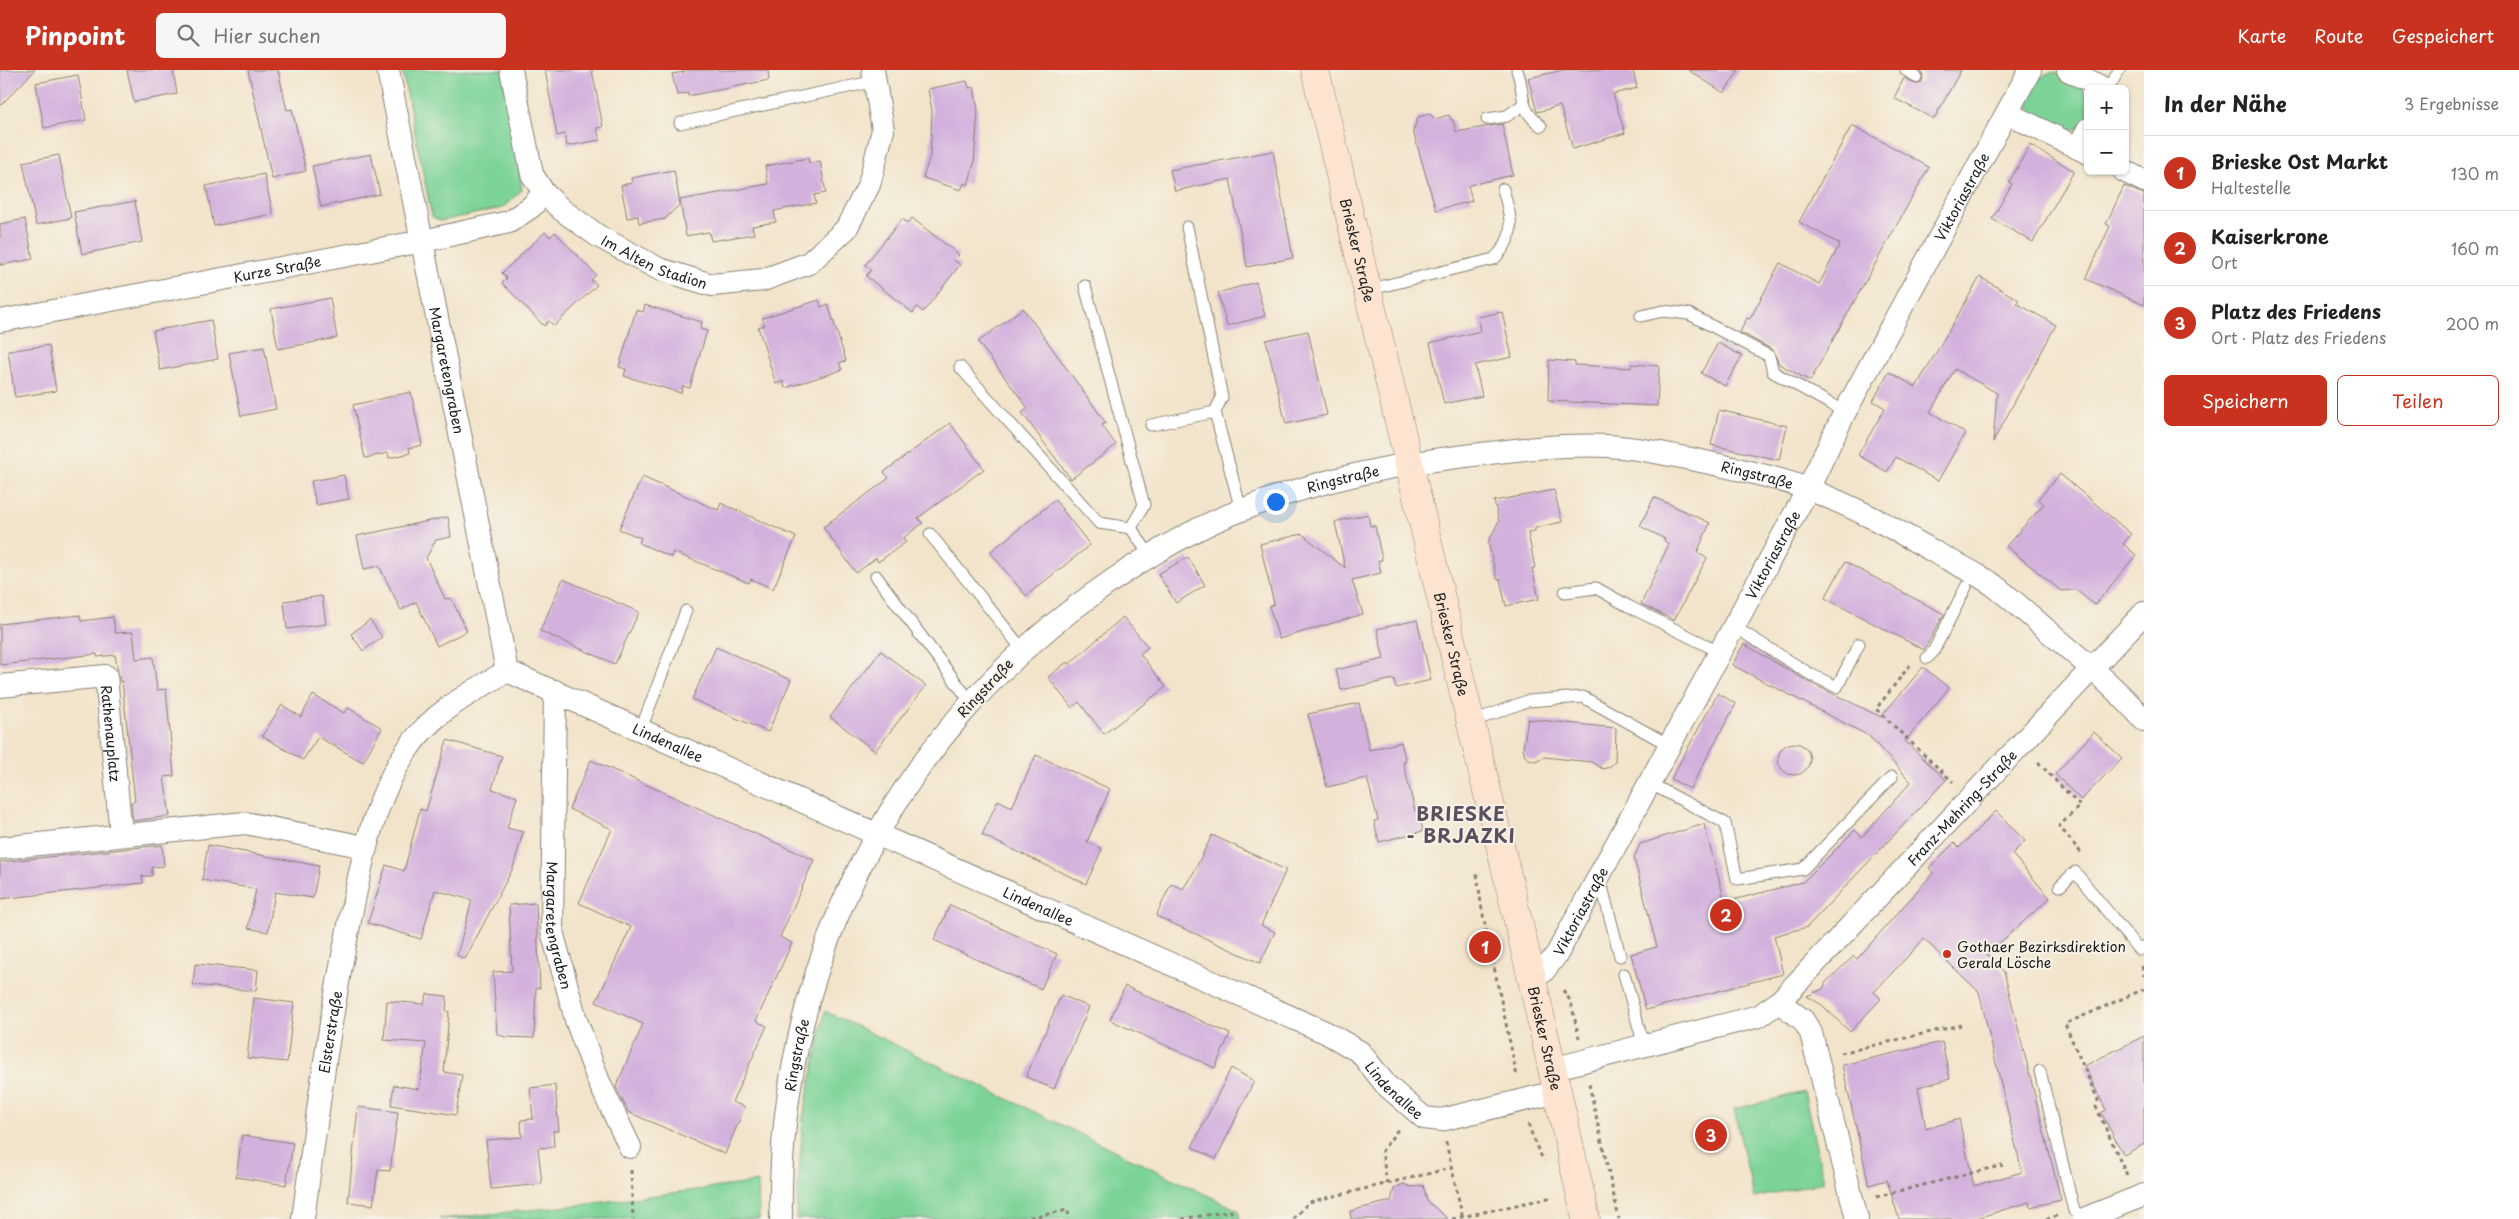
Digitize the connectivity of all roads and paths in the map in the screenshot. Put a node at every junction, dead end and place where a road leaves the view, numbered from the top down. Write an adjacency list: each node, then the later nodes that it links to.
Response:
1 (388, 70): 24 (street, Margaretengraben)
2 (511, 70): 22 (street, Im Alten Stadion)
3 (1316, 70): 26 (main road, Briesker Straße)
4 (1517, 70): 13 (lane)
5 (1906, 70): 10 (lane)
6 (2030, 70): 14 (street, Viktoriastraße)
7 (2068, 70): 11 (street)
8 (2119, 70): 12 (lane)
9 (874, 76): 16 (lane); 22 (street, Im Alten Stadion)
10 (1916, 77)
11 (2099, 85)
12 (2110, 85)
13 (1524, 104): 15 (lane); 17 (lane)
14 (2007, 113): 18 (street); 31 (street, Viktoriastraße)
15 (1487, 119)
16 (680, 123)
17 (1541, 126)
18 (2084, 144)
19 (2129, 174): 20 (street)
20 (2144, 181)
21 (1503, 189): 26 (lane)
22 (544, 193): 24 (street, Kurze Straße)
23 (1187, 227): 30 (lane)
24 (423, 241): 28 (street, Kurze Straße); 50 (street, Margaretengraben)
25 (1085, 286): 36 (lane)
26 (1367, 290): 33 (main road, Briesker Straße)
27 (1641, 316): 31 (lane)
28 (0, 321)
29 (960, 367): 36 (lane)
30 (1215, 412): 32 (lane); 35 (lane)
31 (1845, 412): 34 (street, Viktoriastraße)
32 (1151, 425)
33 (1408, 464): 34 (street, Ringstraße); 35 (street, Ringstraße); 55 (main road, Briesker Straße)
34 (1808, 489): 44 (street, Viktoriastraße); 49 (street, Ringstraße)
35 (1241, 510): 38 (street, Ringstraße)
36 (1131, 528): 38 (lane)
37 (930, 534): 46 (lane)
38 (1150, 556): 46 (street, Ringstraße)
39 (876, 576): 53 (lane)
40 (1966, 587): 48 (lane)
41 (1564, 592): 47 (lane)
42 (686, 611): 56 (lane)
43 (2144, 613): 49 (street, Franz-Mehring-Straße)
44 (1733, 626): 45 (lane); 47 (street, Viktoriastraße)
45 (1860, 644)
46 (1022, 649): 53 (street, Ringstraße)
47 (1719, 654): 57 (street, Viktoriastraße)
48 (1927, 658): 61 (path)
49 (2091, 667): 54 (street, Ringstraße); 61 (street, Franz-Mehring-Straße)
50 (507, 672): 52 (street, Lindenallee); 64 (street, Elsterstraße)
51 (0, 686): 63 (street, Rathenauplatz)
52 (555, 691): 56 (street, Lindenallee); 82 (street, Margaretengraben)
53 (970, 700): 62 (street, Ringstraße)
54 (2144, 720)
55 (1470, 722): 57 (lane); 72 (main road, Briesker Straße)
56 (641, 729): 62 (street, Lindenallee)
57 (1669, 744): 60 (street, Viktoriastraße)
58 (2032, 756): 66 (path)
59 (1892, 777): 60 (lane)
60 (1648, 783): 67 (street, Viktoriastraße)
61 (1969, 797): 74 (street, Franz-Mehring-Straße)
62 (876, 832): 80 (street, Lindenallee); 94 (street, Ringstraße)
63 (121, 836): 64 (street); 65 (street)
64 (365, 847): 92 (street, Elsterstraße)
65 (0, 848)
66 (2076, 872): 68 (lane); 69 (lane)
67 (1599, 875): 70 (lane); 72 (street, Viktoriastraße)
68 (2060, 886)
69 (2144, 946)
70 (1620, 956)
71 (1624, 974): 76 (lane)
72 (1531, 975): 79 (main road, Briesker Straße)
73 (2144, 989): 85 (path)
74 (1779, 1002): 76 (street, Franz-Mehring-Straße); 89 (street)
75 (1962, 1025): 77 (path)
76 (1644, 1046): 79 (street, Lindenallee)
77 (1854, 1050)
78 (2040, 1071): 90 (lane)
79 (1554, 1081): 81 (street, Lindenallee); 101 (main road, Briesker Straße)
80 (1413, 1109): 81 (street, Lindenallee); 86 (path)
81 (1441, 1120): 84 (path)
82 (630, 1147): 93 (path)
83 (2003, 1165): 89 (path)
84 (1452, 1168): 86 (path); 91 (path)
85 (2129, 1178)
86 (1387, 1184): 99 (path)
87 (2144, 1195): 90 (street)
88 (1553, 1197): 91 (path)
89 (1855, 1211)
90 (2079, 1215)
91 (1463, 1218): 100 (path)
92 (303, 1219)
93 (633, 1219)
94 (781, 1219)
95 (1022, 1219): 96 (path)
96 (1069, 1219)
97 (1182, 1219): 98 (path)
98 (1233, 1219)
99 (1293, 1219)
100 (1452, 1219)
101 (1586, 1219)

